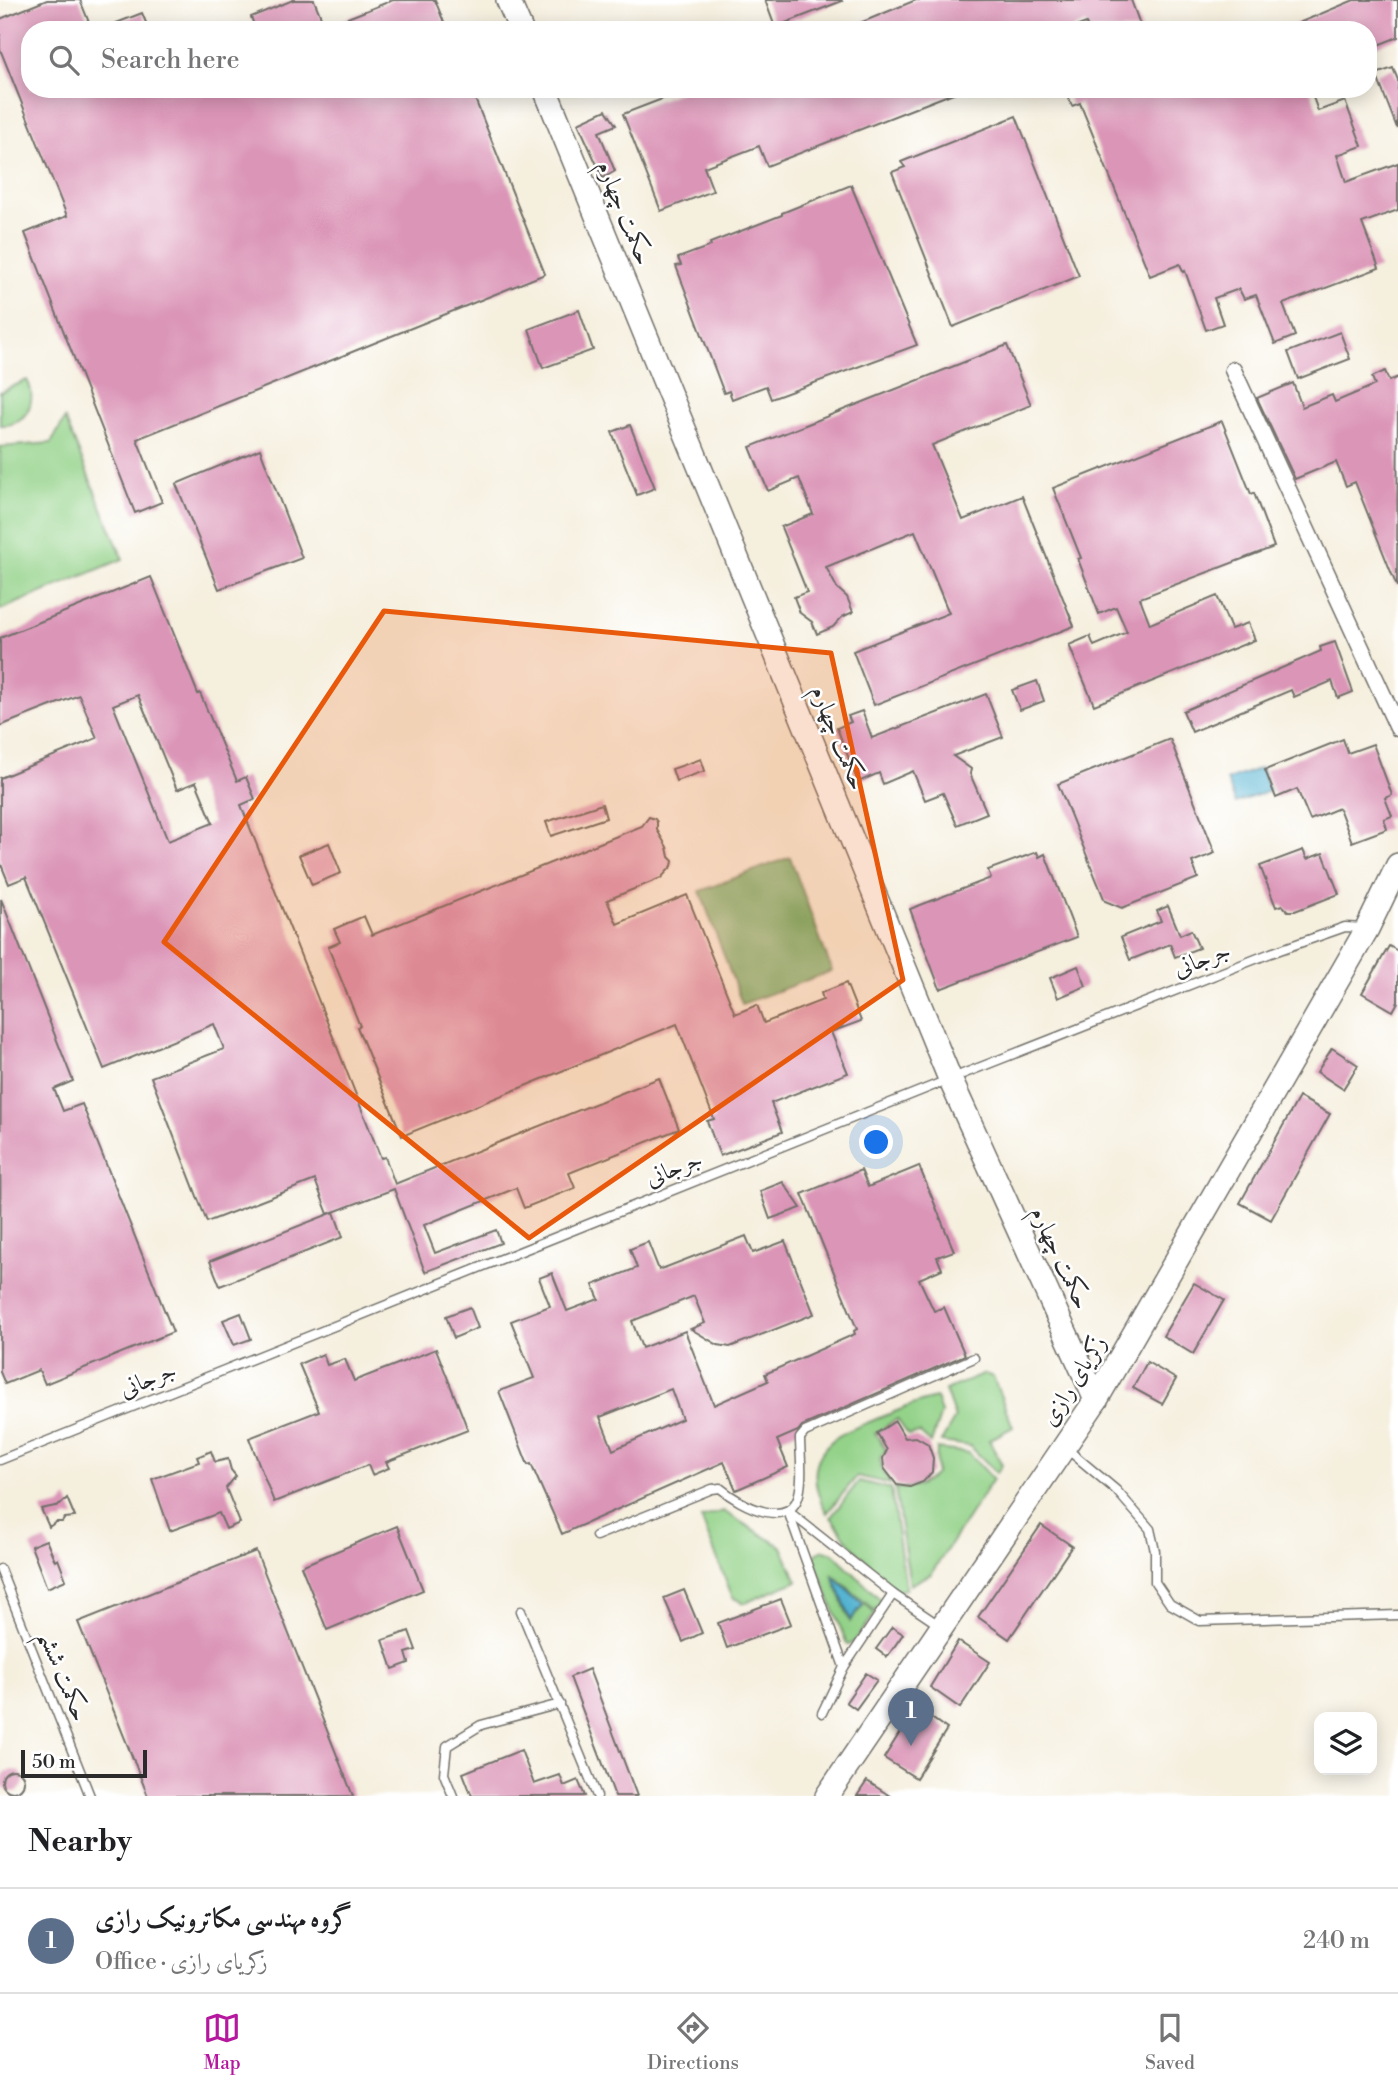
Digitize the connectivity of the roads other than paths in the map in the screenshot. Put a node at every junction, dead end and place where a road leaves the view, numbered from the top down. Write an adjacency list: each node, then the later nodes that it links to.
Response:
1 (508, 0): 2 (street)
2 (517, 21)
3 (549, 98): 8 (street, حکمت چهارم)
4 (1233, 370): 5 (street)
5 (1398, 728)
6 (1398, 865): 7 (street, زکریای رازی)
7 (1367, 929): 8 (lane, جرجانی); 10 (street, زکریای رازی)
8 (950, 1079): 10 (street, حکمت چهارم); 12 (lane, جرجانی)
9 (974, 1358): 13 (lane)
10 (1096, 1400): 11 (street, زکریای رازی)
11 (1064, 1447): 18 (lane); 19 (street, زکریای رازی)
12 (0, 1460)
13 (788, 1511): 14 (lane); 16 (lane); 20 (lane)
14 (596, 1536)
15 (0, 1569): 23 (lane, حکمت ششم)
16 (893, 1594): 19 (lane); 20 (lane)
17 (521, 1611): 21 (lane)
18 (1398, 1615)
19 (942, 1627): 26 (street, زکریای رازی)
20 (844, 1667): 22 (lane)
21 (560, 1704): 24 (lane); 25 (lane)
22 (822, 1713)
23 (90, 1796)
24 (453, 1796)
25 (597, 1796)
26 (827, 1796)

